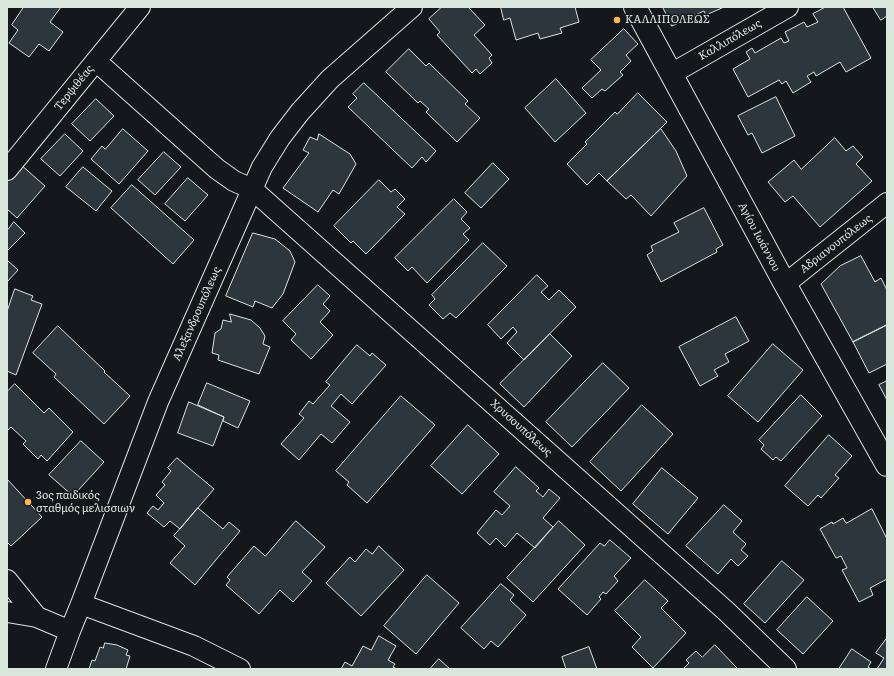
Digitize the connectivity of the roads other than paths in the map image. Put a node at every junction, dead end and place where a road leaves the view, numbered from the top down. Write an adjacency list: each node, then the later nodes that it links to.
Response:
1 (140, 7): 5 (street, Τερψιθέας)
2 (412, 7): 8 (street, Αλεξανδρουπόλεως)
3 (634, 7): 6 (street, Αγίου Ιωάννου)
4 (788, 7): 6 (street, Καλλιπόλεως)
5 (96, 61): 7 (street, Τερψιθέας); 8 (street, Χρυσουπόλεως)
6 (671, 74): 10 (street, Αγίου Ιωάννου)
7 (7, 170)
8 (252, 189): 13 (street, Αλεξανδρουπόλεως); 19 (street, Χρυσουπόλεως)
9 (887, 203): 10 (street, Αδριανουπόλεως)
10 (785, 284): 11 (street, Αγίου Ιωάννου)
11 (887, 465)
12 (7, 580): 15 (street)
13 (81, 604): 16 (street, Αλεξανδρουπόλεως); 18 (street)
14 (7, 612): 15 (street)
15 (37, 617): 16 (street)
16 (70, 631): 17 (street, Αλεξανδρουπόλεως)
17 (56, 669)
18 (240, 669)
19 (786, 669)

